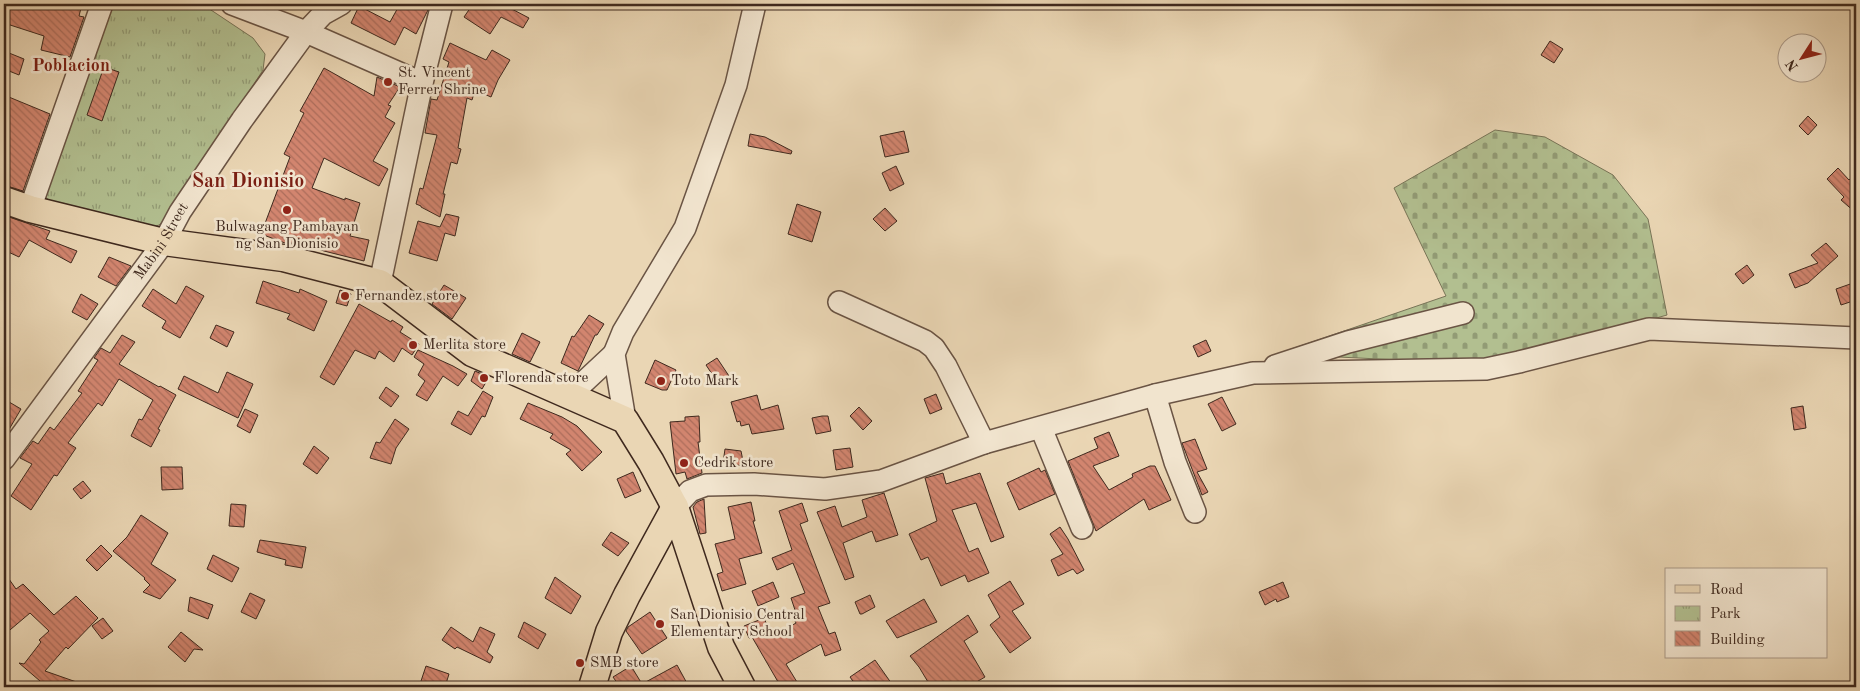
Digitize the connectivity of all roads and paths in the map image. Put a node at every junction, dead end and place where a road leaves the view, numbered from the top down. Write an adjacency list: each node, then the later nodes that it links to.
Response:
1 (102, 4): 9 (street)
2 (232, 4): 6 (street)
3 (341, 4): 6 (street, Mabini Street)
4 (442, 4): 7 (street)
5 (755, 4): 15 (street)
6 (306, 32): 7 (street); 10 (street, Mabini Street)
7 (422, 83): 11 (street)
8 (4, 200): 9 (main road)
9 (30, 209): 10 (main road)
10 (164, 242): 11 (main road); 22 (street, Mabini Street)
11 (380, 283): 18 (main road)
12 (839, 302): 21 (street)
13 (1463, 313): 16 (street)
14 (1856, 338): 16 (street)
15 (614, 354): 18 (street); 19 (street)
16 (1253, 373): 17 (street)
17 (1155, 395): 20 (street); 24 (street)
18 (569, 396): 19 (main road)
19 (625, 420): 23 (main road)
20 (1041, 428): 21 (street); 25 (street)
21 (984, 444): 23 (street)
22 (4, 460)
23 (675, 507): 26 (main road); 27 (main road)
24 (1195, 512)
25 (1082, 528)
26 (592, 687)
27 (742, 687)

